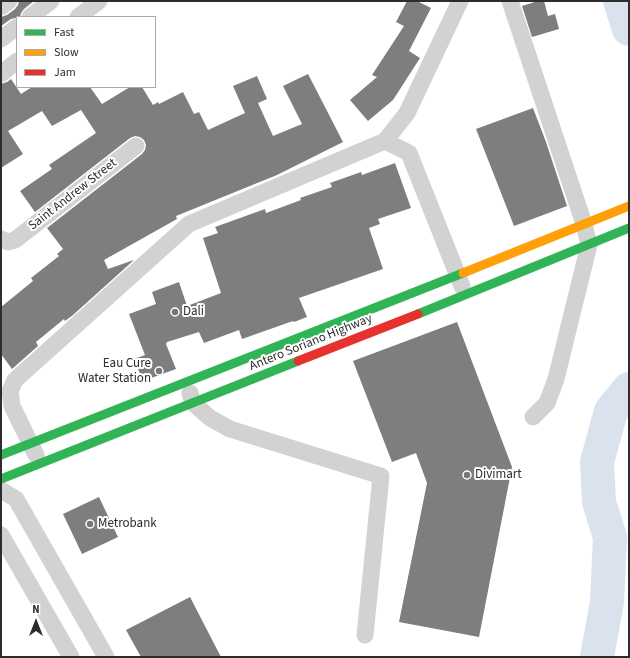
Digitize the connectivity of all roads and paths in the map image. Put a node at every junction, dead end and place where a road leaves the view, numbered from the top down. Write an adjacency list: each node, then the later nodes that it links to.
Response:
1 (9, 1): 6 (street)
2 (52, 1): 7 (street)
3 (99, 1): 8 (street)
4 (460, 1): 13 (street)
5 (510, 1): 16 (street)
6 (1, 7)
7 (31, 16)
8 (79, 16)
9 (16, 28): 10 (street)
10 (1, 39)
11 (16, 62): 12 (street)
12 (1, 74)
13 (385, 141): 20 (street); 25 (street)
14 (136, 146): 18 (street, Saint Andrew Street)
15 (629, 206): 16 (main road, Antero Soriano Highway)
16 (584, 224): 19 (street); 20 (main road, Antero Soriano Highway)
17 (627, 229): 19 (main road, Antero Soriano Highway)
18 (4, 240)
19 (588, 245): 21 (main road, Antero Soriano Highway); 24 (street)
20 (458, 275): 21 (street); 22 (main road, Antero Soriano Highway)
21 (466, 295): 23 (main road, Antero Soriano Highway)
22 (186, 383): 23 (street); 25 (main road, Antero Soriano Highway)
23 (193, 403): 27 (main road, Antero Soriano Highway); 31 (street)
24 (533, 417)
25 (30, 443): 26 (main road, Antero Soriano Highway); 27 (street)
26 (1, 455)
27 (41, 464): 28 (main road, Antero Soriano Highway)
28 (1, 479)
29 (1, 490): 33 (street)
30 (1, 534): 32 (street)
31 (365, 635)
32 (71, 657)
33 (106, 657)

